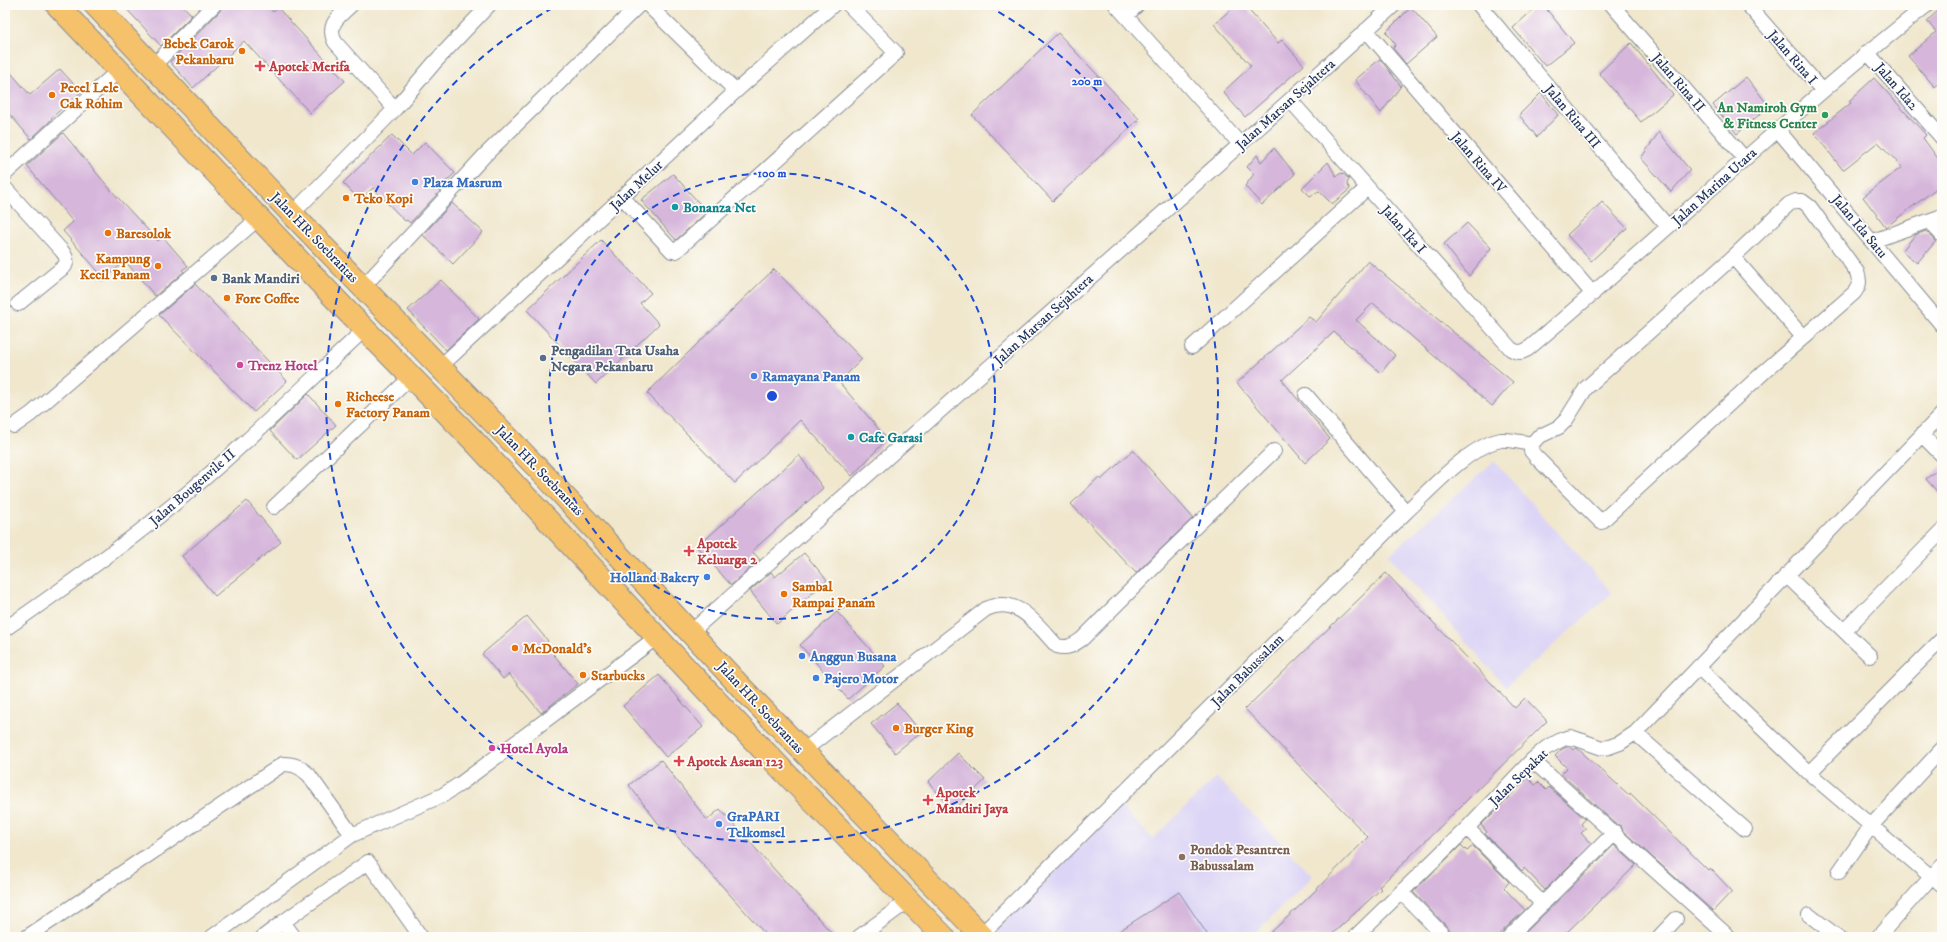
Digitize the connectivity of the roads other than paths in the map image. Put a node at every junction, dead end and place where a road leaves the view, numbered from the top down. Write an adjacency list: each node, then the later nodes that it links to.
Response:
1 (57, 5): 21 (main road, Jalan HR. Soebrantas)
2 (95, 5): 20 (main road, Jalan HR. Soebrantas)
3 (214, 5): 20 (street)
4 (351, 5): 25 (street)
5 (489, 5): 25 (street)
6 (639, 5): 41 (street)
7 (648, 5): 22 (street)
8 (833, 5): 22 (street, Jalan Melur)
9 (849, 5): 33 (street)
10 (1116, 5): 17 (street)
11 (1137, 5): 17 (street)
12 (1394, 5): 18 (street, Jalan Marsan Sejahtera)
13 (1479, 5): 37 (street, Jalan Rina III)
14 (1612, 5): 29 (street, Jalan Rina II)
15 (1748, 5): 23 (street, Jalan Rina I)
16 (1927, 5): 19 (street, Jalan Marina Utara)
17 (1126, 16): 28 (street)
18 (1366, 30): 24 (street, Jalan Marsan Sejahtera); 42 (street, Jalan Rina IV)
19 (1867, 52): 23 (street, Jalan Marina Utara); 27 (street, Jalan Ida2)
20 (153, 66): 34 (main road, Jalan HR. Soebrantas)
21 (119, 70): 30 (street); 35 (main road, Jalan HR. Soebrantas)
22 (736, 91): 33 (street, Jalan Melur)
23 (1823, 91): 26 (street, Jalan Marina Utara)
24 (1290, 100): 28 (street, Jalan Marsan Sejahtera); 32 (street, Jalan Ika I)
25 (395, 109): 34 (street)
26 (1778, 129): 29 (street, Jalan Marina Utara); 39 (street, Jalan Ida Satu)
27 (1942, 138)
28 (1240, 144): 64 (street, Jalan Marsan Sejahtera)
29 (1745, 159): 37 (street, Jalan Marina Utara)
30 (5, 174)
31 (5, 188): 43 (street)
32 (1367, 188): 47 (street); 48 (street, Jalan Ika I)
33 (623, 198): 49 (street, Jalan Melur)
34 (292, 214): 41 (main road, Jalan HR. Soebrantas)
35 (259, 218): 45 (main road, Jalan HR. Soebrantas); 53 (street)
36 (1936, 218): 38 (street); 39 (street)
37 (1668, 227): 42 (street, Jalan Marina Utara)
38 (1942, 236)
39 (1873, 241): 44 (street, Jalan Ida Satu)
40 (1733, 257): 46 (street); 46 (street); 55 (street)
41 (363, 287): 49 (main road, Jalan HR. Soebrantas)
42 (1593, 294): 48 (street, Jalan Marina Utara)
43 (18, 304)
44 (1942, 325)
45 (365, 329): 50 (main road, Jalan HR. Soebrantas); 62 (street, Jalan Bougenvile II)
46 (1803, 338): 55 (street)
47 (1192, 347)
48 (1521, 352)
49 (441, 366): 64 (main road, Jalan HR. Soebrantas)
50 (412, 376): 58 (street); 65 (main road, Jalan HR. Soebrantas)
51 (1306, 395): 59 (street)
52 (1942, 414): 54 (street, Jalan Sepakat)
53 (14, 426)
54 (1922, 435): 57 (street); 61 (street, Jalan Sepakat)
55 (1532, 444): 59 (street, Jalan Babussalam)
56 (1274, 451): 71 (street)
57 (1942, 455)
58 (274, 507)
59 (1406, 512): 92 (street, Jalan Babussalam)
60 (1942, 532): 63 (street)
61 (1786, 575): 63 (street); 68 (street, Jalan Sepakat)
62 (5, 629)
63 (1845, 630): 67 (street)
64 (691, 632): 71 (main road, Jalan HR. Soebrantas)
65 (657, 637): 79 (street); 80 (main road, Jalan HR. Soebrantas)
66 (1942, 640): 73 (street)
67 (1870, 656)
68 (1698, 667): 69 (street, Jalan Sepakat); 73 (street)
69 (1635, 733): 72 (street, Jalan Sepakat); 76 (street)
70 (1942, 749): 74 (street)
71 (803, 751): 77 (main road, Jalan HR. Soebrantas)
72 (1532, 760): 75 (street, Jalan Sepakat); 78 (street)
73 (1809, 773): 74 (street)
74 (1871, 826): 82 (street); 83 (street)
75 (1467, 828): 86 (street, Jalan Sepakat); 88 (street)
76 (1745, 829)
77 (881, 831): 80 (main road); 84 (main road, Jalan HR. Soebrantas)
78 (1615, 832): 88 (street); 104 (street)
79 (352, 835): 93 (street); 94 (street)
80 (860, 850): 87 (main road, Jalan HR. Soebrantas)
81 (1942, 865): 83 (street)
82 (1839, 872)
83 (1930, 877): 85 (street); 106 (street)
84 (928, 880): 87 (main road); 92 (main road, Jalan HR. Soebrantas)
85 (1942, 886)
86 (1401, 892): 100 (street, Jalan Sepakat); 101 (street)
87 (908, 901): 98 (street); 99 (main road, Jalan HR. Soebrantas)
88 (1544, 904): 102 (street)
89 (1809, 915): 105 (street)
90 (1676, 919): 103 (street)
91 (283, 922): 95 (street); 96 (street); 97 (street)
92 (982, 936)
93 (27, 937)
94 (212, 937)
95 (263, 937)
96 (294, 937)
97 (421, 937)
98 (859, 937)
99 (944, 937)
100 (1355, 937)
101 (1445, 937)
102 (1509, 937)
103 (1659, 937)
104 (1729, 937)
105 (1838, 937)
106 (1878, 937)

